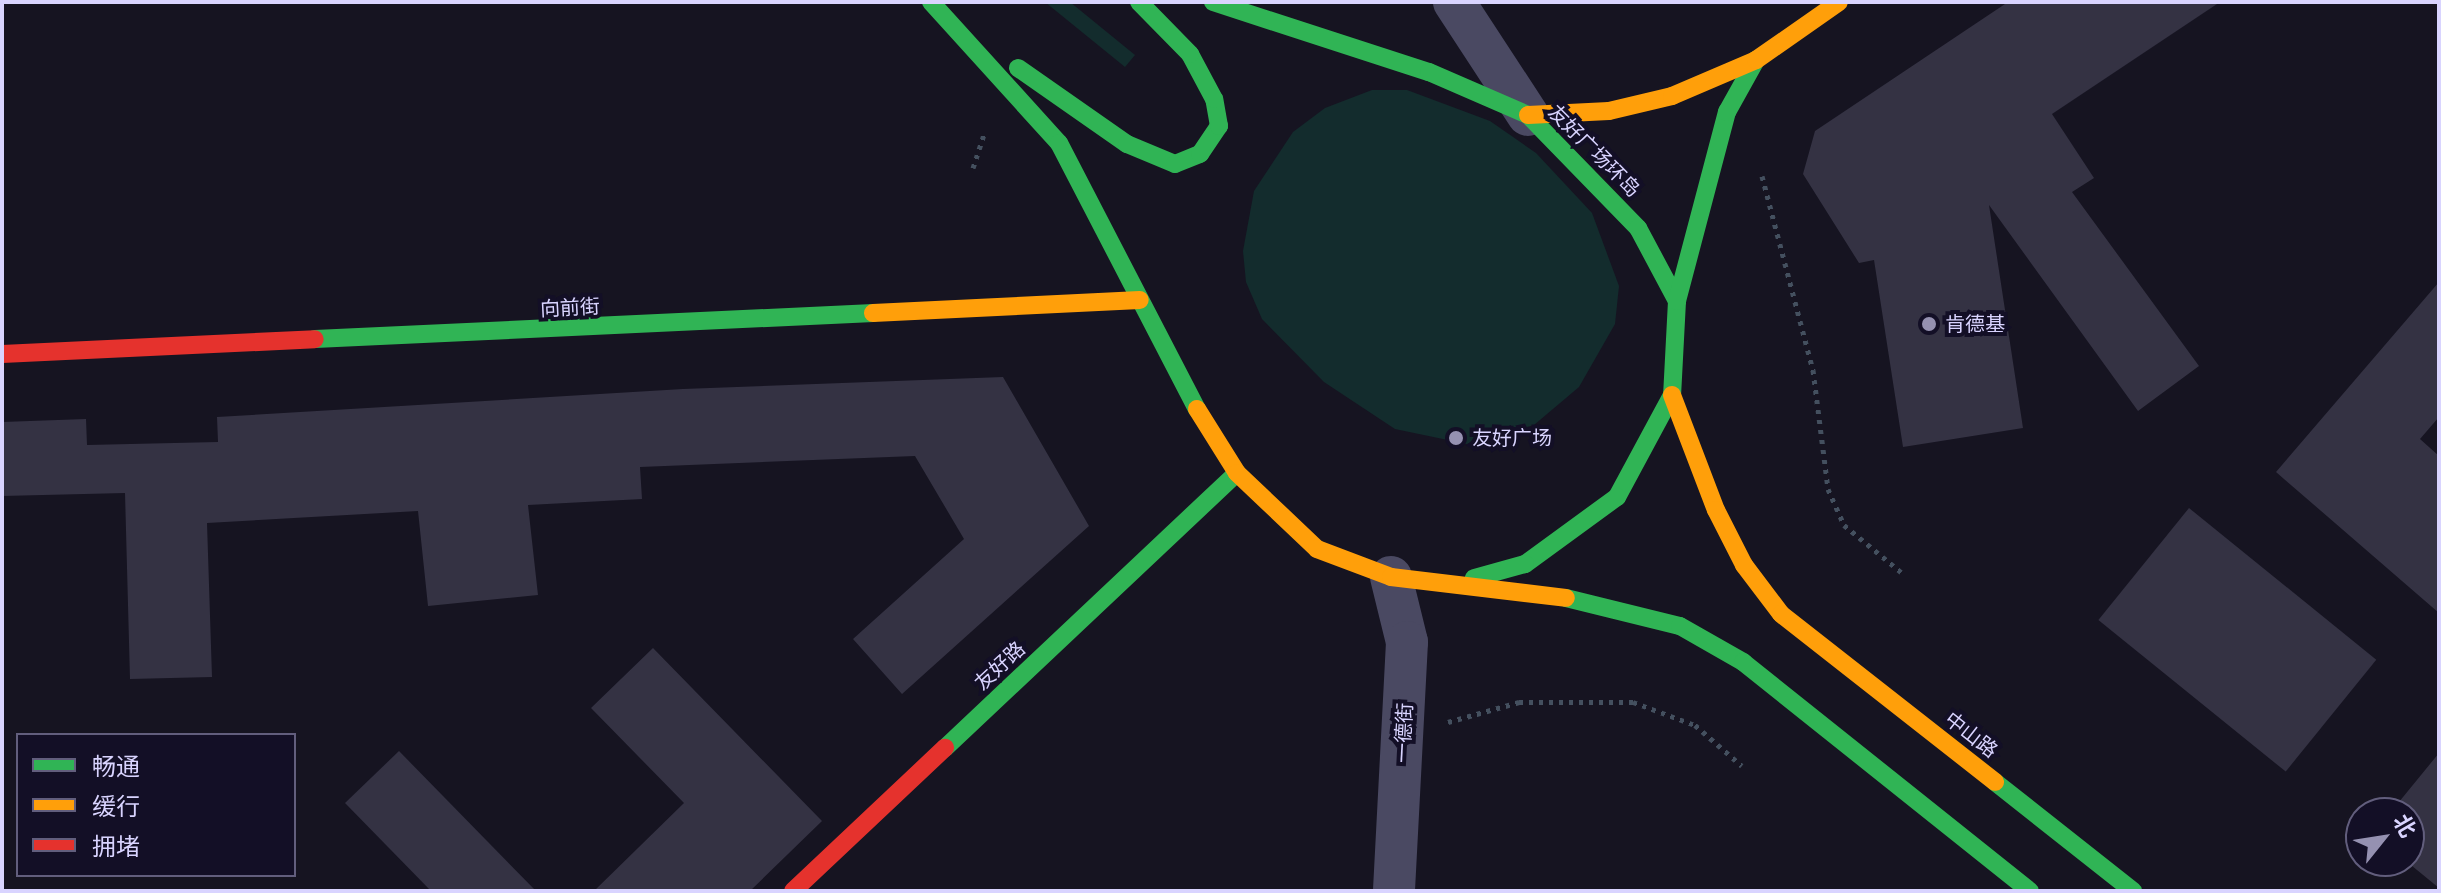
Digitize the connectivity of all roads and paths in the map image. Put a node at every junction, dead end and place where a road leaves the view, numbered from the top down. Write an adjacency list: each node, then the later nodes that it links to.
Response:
1 (933, 2): 2 (main road); 11 (main road)
2 (1139, 2)
3 (1213, 2): 8 (main road)
4 (1454, 2): 8 (street)
5 (1839, 2): 6 (main road)
6 (1756, 60): 7 (main road); 8 (main road)
7 (1727, 112): 12 (main road); 16 (path)
8 (1528, 115): 12 (main road, 友好广场环岛)
9 (988, 121): 10 (path)
10 (973, 168)
11 (1140, 300): 13 (main road, 向前街); 15 (main road)
12 (1677, 301): 14 (main road)
13 (2, 354)
14 (1672, 395): 18 (main road); 24 (main road, 中山路)
15 (1237, 473): 17 (main road); 21 (main road, 友好路)
16 (1901, 572)
17 (1391, 577): 18 (main road); 19 (street, 一德街)
18 (1453, 583): 23 (main road)
19 (1405, 734): 20 (path); 22 (street, 一德街)
20 (1742, 766)
21 (793, 891)
22 (1394, 891)
23 (2030, 891)
24 (2133, 891)

